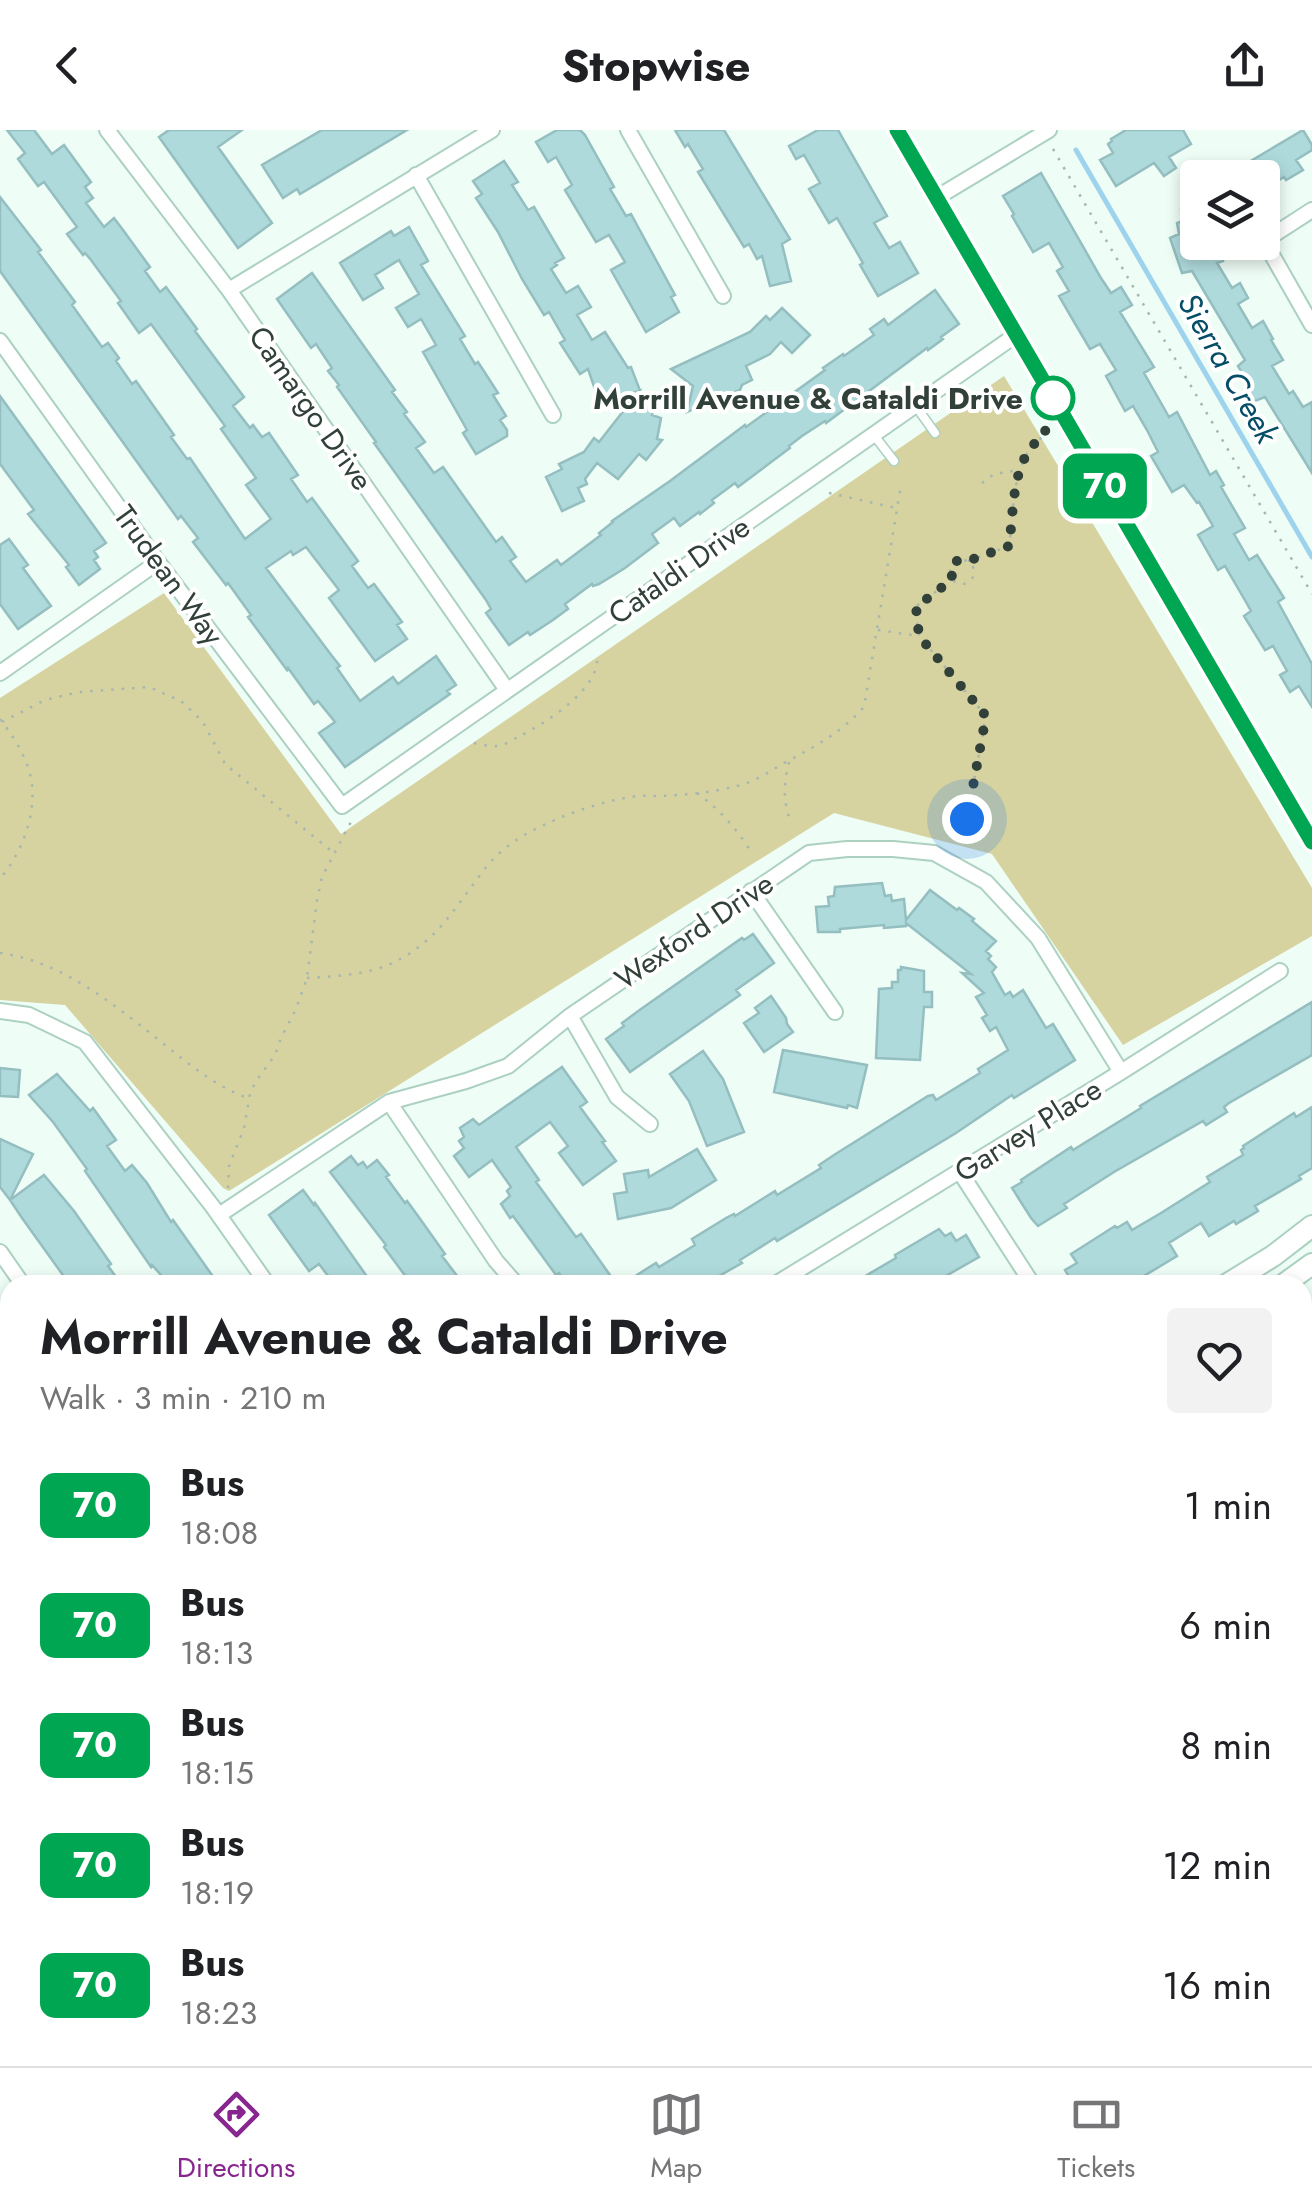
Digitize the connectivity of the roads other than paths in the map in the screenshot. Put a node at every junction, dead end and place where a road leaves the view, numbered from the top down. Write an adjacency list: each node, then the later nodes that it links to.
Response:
1 (492, 130): 6 (street)
2 (628, 130): 10 (street)
3 (897, 130): 7 (street)
4 (1046, 132): 7 (street)
5 (115, 133): 9 (street, Camargo Drive)
6 (416, 175): 9 (street); 15 (street)
7 (936, 198): 12 (street)
8 (1312, 210): 11 (street)
9 (229, 290): 21 (street, Camargo Drive)
10 (723, 296)
11 (1312, 325)
12 (1016, 334): 14 (street, Cataldi Drive); 23 (street)
13 (0, 341): 19 (street, Trudean Way)
14 (915, 404): 16 (lane); 17 (street, Cataldi Drive)
15 (553, 415)
16 (935, 433)
17 (872, 434): 18 (lane); 21 (street, Cataldi Drive)
18 (894, 462)
19 (158, 562): 20 (street); 22 (street, Trudean Way)
20 (0, 673)
21 (506, 690): 22 (street, Cataldi Drive)
22 (348, 812)
23 (1312, 842)
24 (751, 891): 27 (street); 28 (street, Wexford Drive); 29 (street, Wexford Drive)
25 (1280, 971): 29 (street, Garvey Place)
26 (0, 1011): 33 (street)
27 (835, 1012)
28 (570, 1016): 30 (street, Wexford Drive); 31 (street)
29 (1121, 1072): 32 (street, Garvey Place)
30 (389, 1102): 33 (street, Wexford Drive); 38 (street)
31 (650, 1124)
32 (960, 1172): 39 (street, Garvey Place); 40 (street)
33 (218, 1215): 37 (street)
34 (1312, 1226): 41 (main road)
35 (0, 1252): 36 (street)
36 (16, 1275)
37 (261, 1275)
38 (508, 1275)
39 (790, 1275)
40 (1027, 1275)
41 (1243, 1275)

